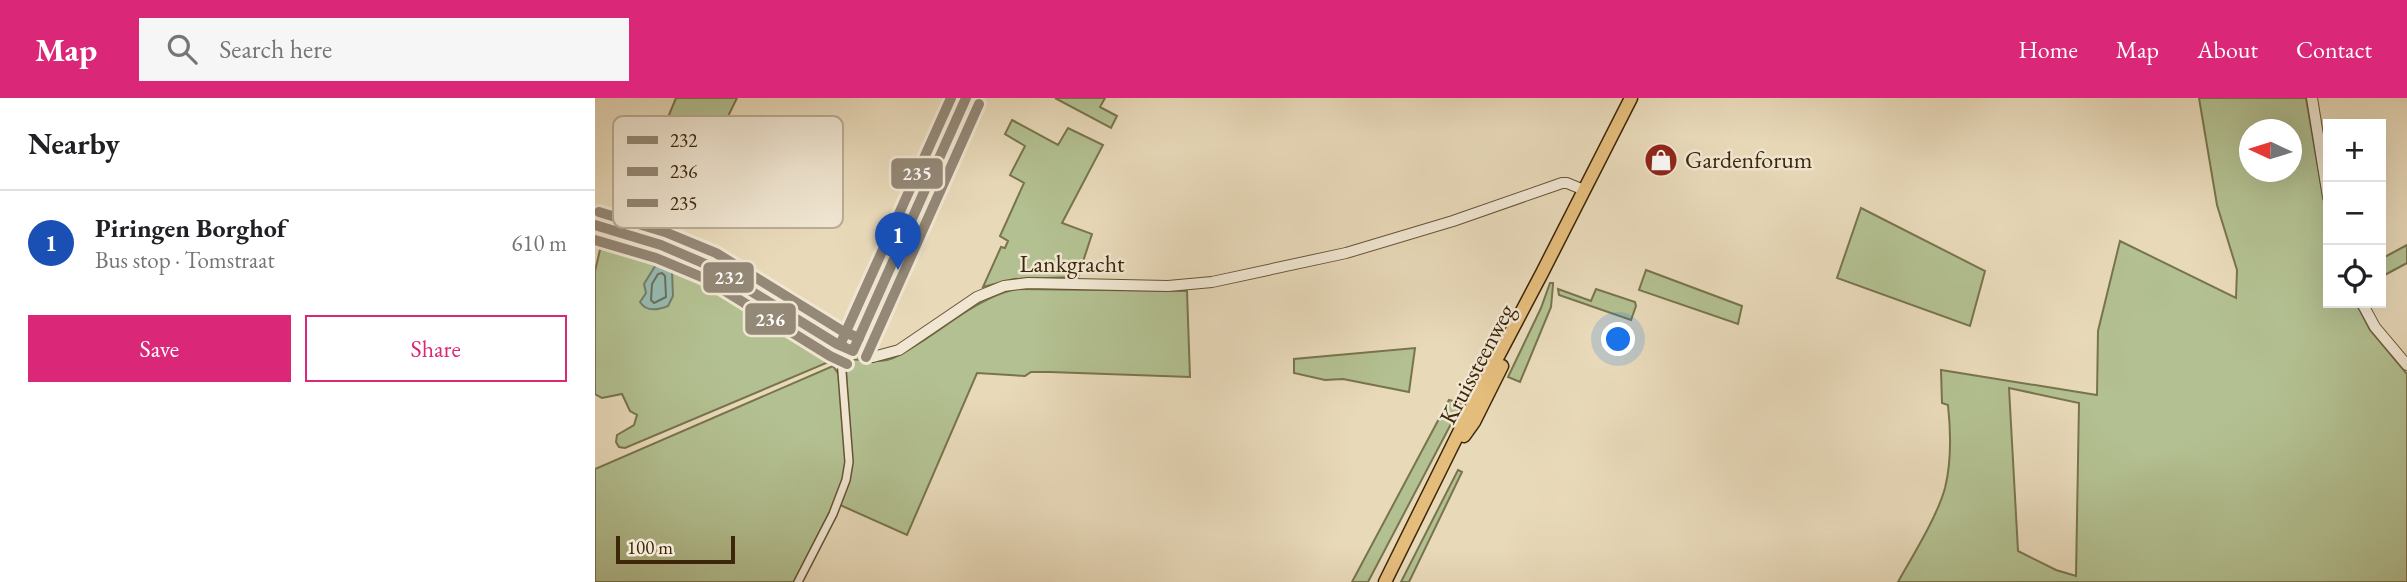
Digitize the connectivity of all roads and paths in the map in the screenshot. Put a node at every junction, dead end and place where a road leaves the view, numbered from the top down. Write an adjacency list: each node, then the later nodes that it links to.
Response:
1 (966, 98): 8 (street)
2 (1631, 98): 5 (main road, Kruissteenweg)
3 (2312, 98): 4 (street)
4 (2326, 182)
5 (1584, 190): 8 (street, Lankgracht); 11 (main road, Kruissteenweg)
6 (595, 225): 8 (street, Lankgracht)
7 (2365, 308): 9 (street)
8 (853, 351): 10 (street)
9 (2407, 365)
10 (798, 582)
11 (1385, 582)

